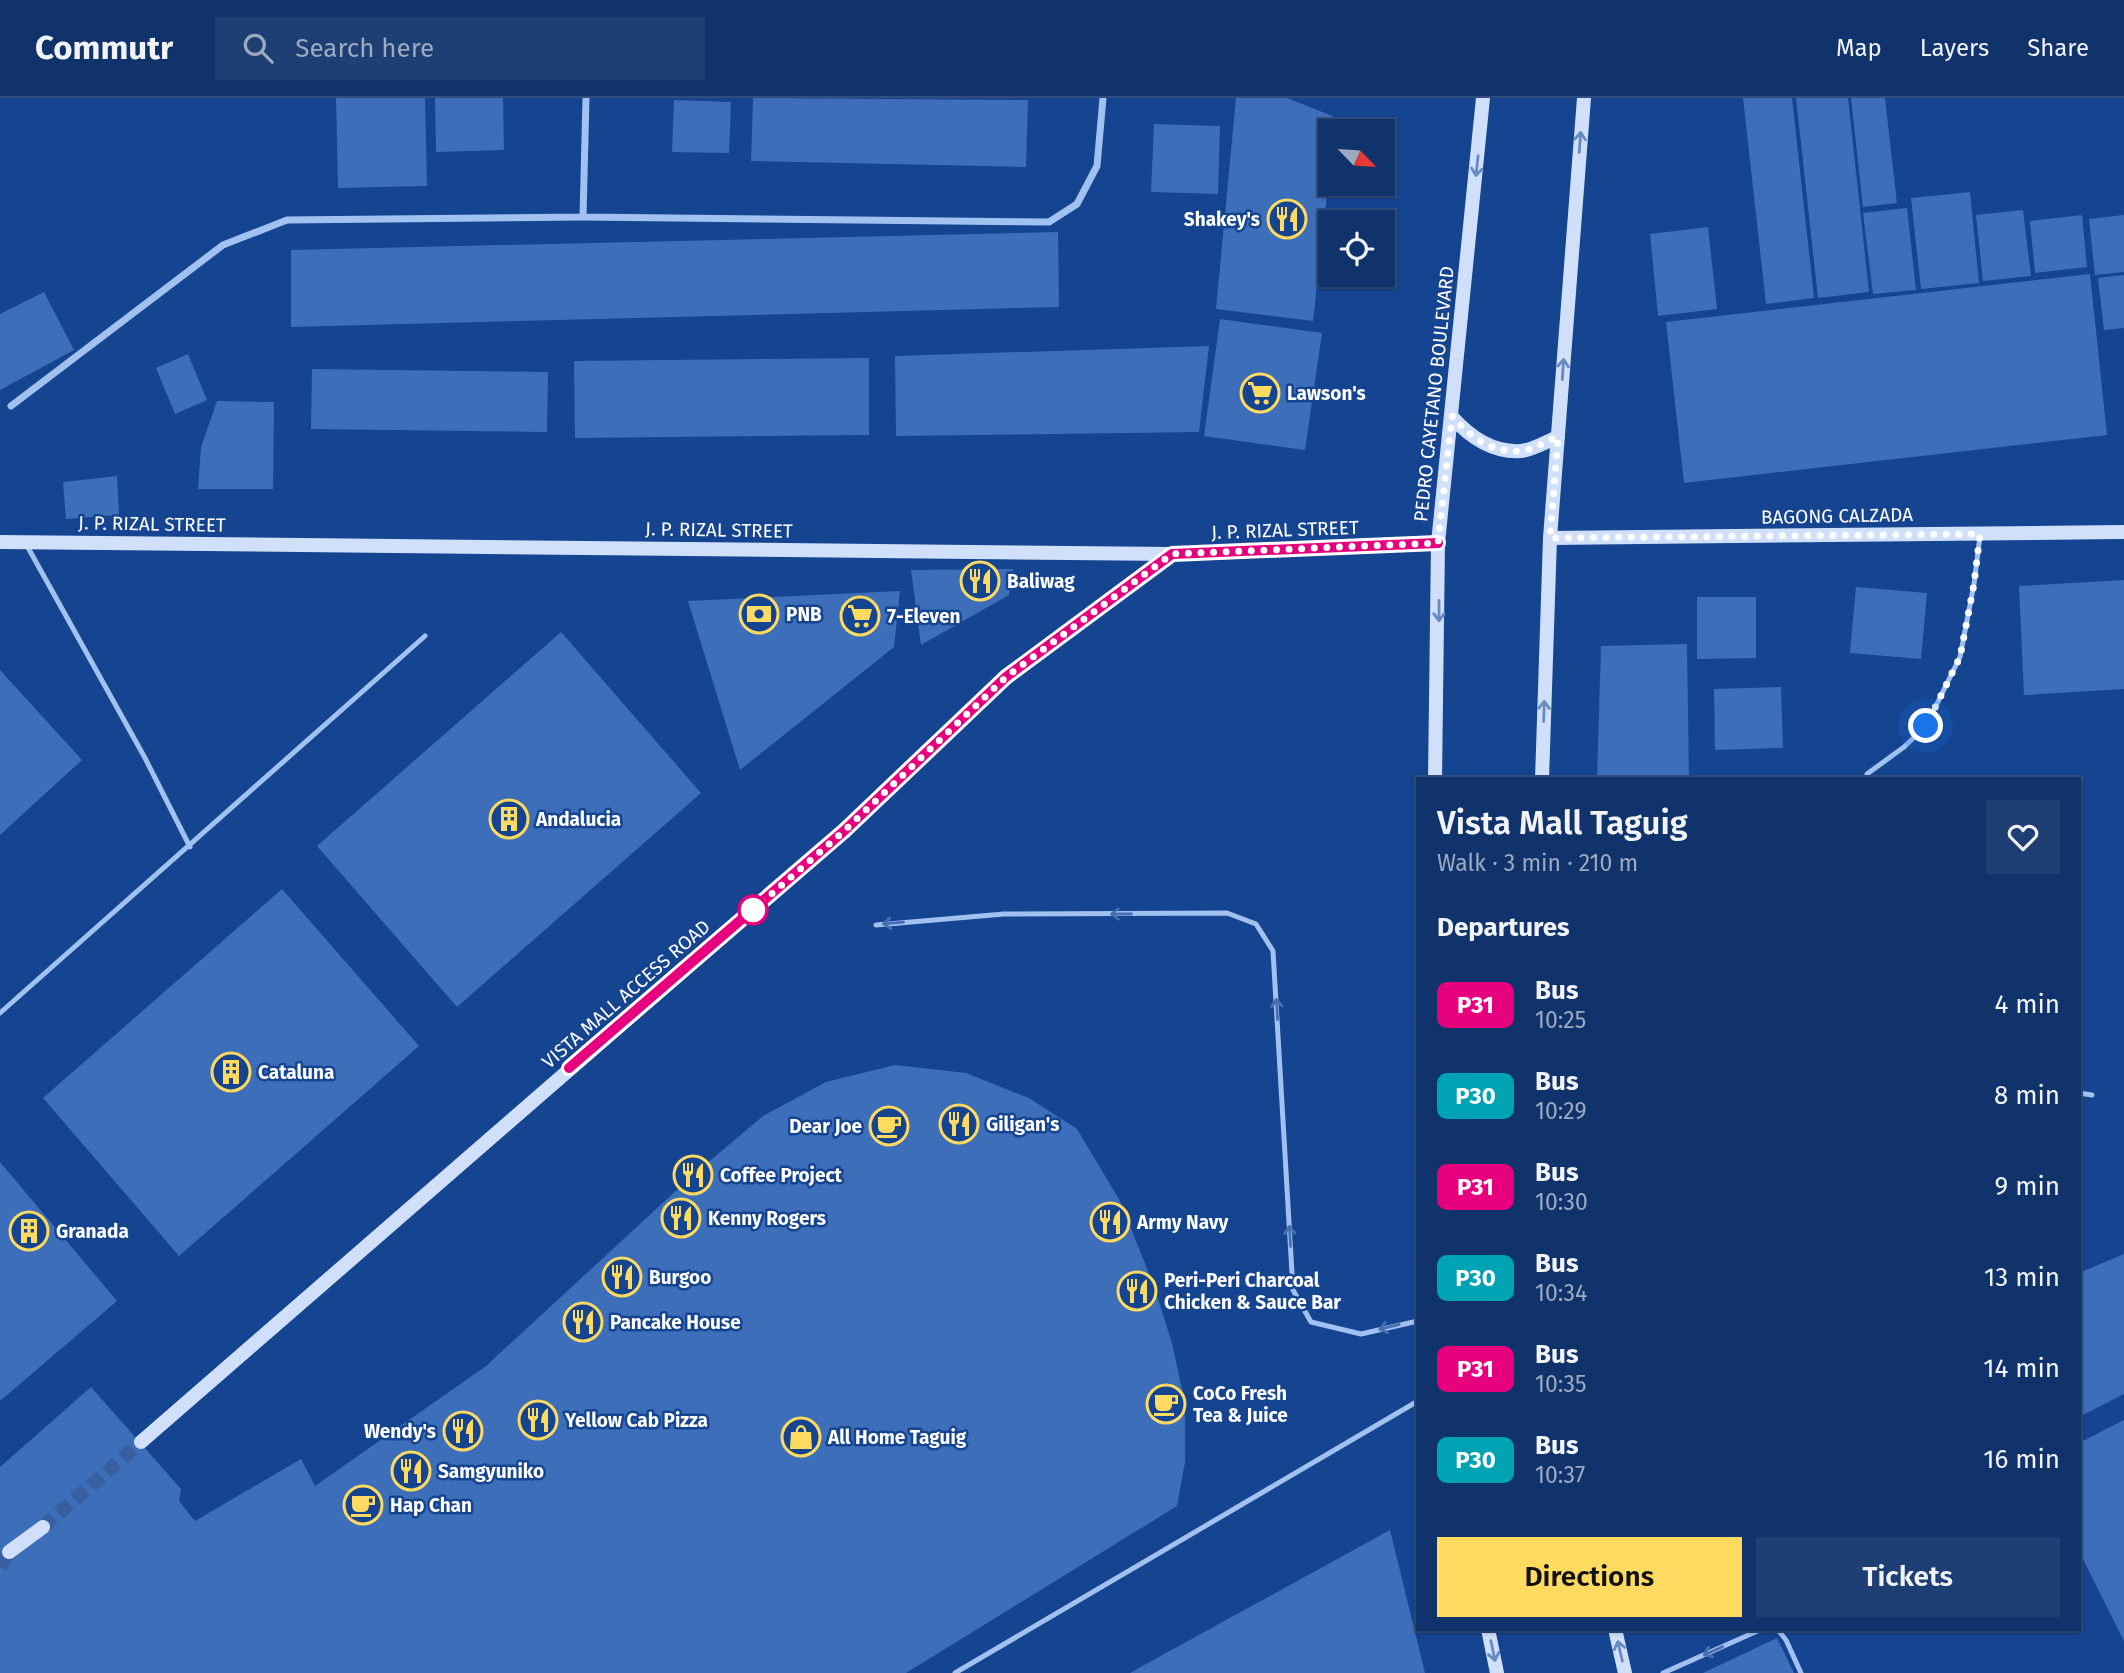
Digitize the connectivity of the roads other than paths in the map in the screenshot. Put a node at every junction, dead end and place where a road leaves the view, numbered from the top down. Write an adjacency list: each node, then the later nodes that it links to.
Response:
1 (586, 98): 5 (street)
2 (1104, 98): 5 (street)
3 (1483, 98): 7 (street, PEDRO CAYETANO BOULEVARD, one-way to 7)
4 (1584, 98): 8 (street, one-way to 4)
5 (583, 217): 6 (street)
6 (11, 406)
7 (1452, 416): 8 (street); 14 (street, PEDRO CAYETANO BOULEVARD)
8 (1558, 437): 11 (street)
9 (2124, 532): 10 (street, BAGONG CALZADA)
10 (1980, 534): 11 (street, BAGONG CALZADA); 19 (lane)
11 (1550, 538): 18 (street, one-way to 11)
12 (0, 542): 13 (street, J. P. RIZAL STREET)
13 (24, 542): 15 (street, J. P. RIZAL STREET); 20 (lane)
14 (1438, 543): 15 (street, J. P. RIZAL STREET); 17 (street, PEDRO CAYETANO BOULEVARD, one-way to 17)
15 (1172, 554): 27 (street, VISTA MALL ACCESS ROAD)
16 (425, 636): 20 (lane)
17 (1435, 777)
18 (1542, 777)
19 (1867, 777)
20 (190, 847): 22 (lane)
21 (876, 925): 25 (lane, one-way to 21)
22 (0, 1013)
23 (2081, 1093): 24 (lane)
24 (2092, 1095)
25 (1416, 1321)
26 (1416, 1402): 34 (lane)
27 (141, 1442)
28 (43, 1527): 29 (street)
29 (9, 1552)
30 (1488, 1631): 35 (street, one-way to 35)
31 (1615, 1631): 36 (street, one-way to 31)
32 (1758, 1631): 37 (lane, one-way to 37)
33 (1779, 1631): 38 (lane)
34 (956, 1673)
35 (1497, 1673)
36 (1625, 1673)
37 (1663, 1673)
38 (1801, 1673)

